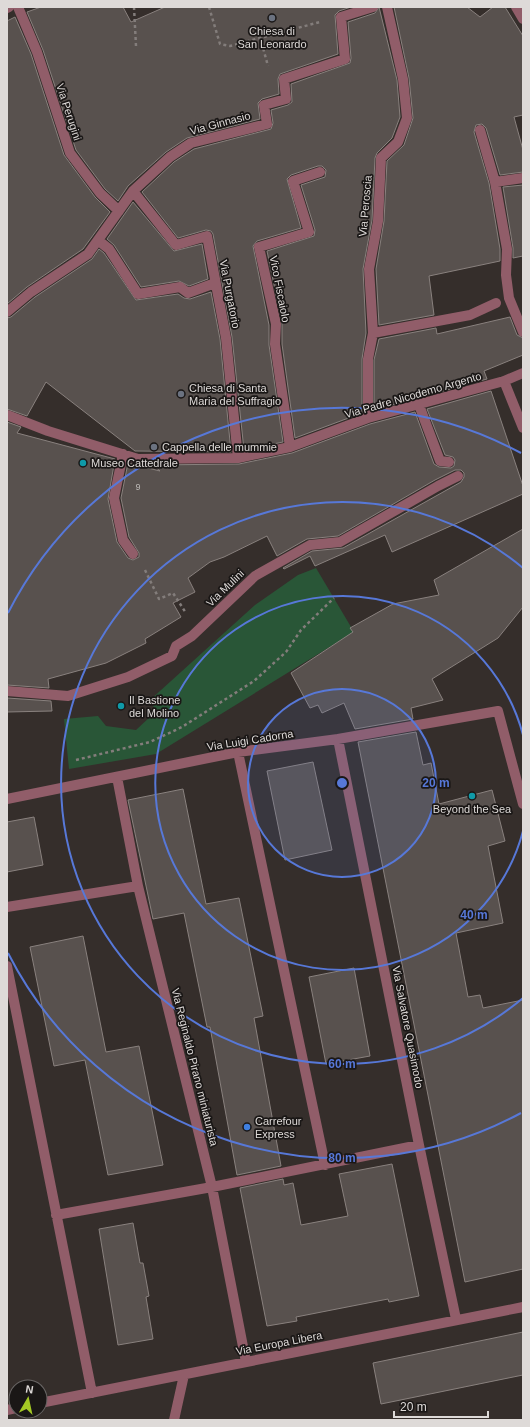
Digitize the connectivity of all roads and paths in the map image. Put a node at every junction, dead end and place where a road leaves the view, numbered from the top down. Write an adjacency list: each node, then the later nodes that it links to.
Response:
1 (18, 7): 17 (street, Via Perugini)
2 (134, 7): 10 (path)
3 (209, 7): 9 (path)
4 (374, 7): 7 (street)
5 (387, 7): 23 (street, Via Peroscia)
6 (516, 7): 8 (street)
7 (341, 17): 9 (path); 11 (street)
8 (523, 19)
9 (260, 37): 11 (path)
10 (136, 46)
11 (284, 79): 16 (street, Via Ginnasio)
12 (480, 130): 15 (street)
13 (320, 172): 30 (street, Vico Fiscaiolo)
14 (523, 178): 15 (street)
15 (495, 182): 22 (street)
16 (133, 191): 17 (street, Via Ginnasio); 19 (street, Via Purgatorio)
17 (119, 211): 18 (street, Via Ginnasio)
18 (99, 241): 19 (street); 21 (street, Via Ginnasio)
19 (215, 283): 32 (street, Via Purgatorio)
20 (496, 303): 23 (street)
21 (7, 312)
22 (523, 332)
23 (373, 333): 28 (street, Via Peroscia)
24 (523, 373): 25 (street, Via Padre Nicodemo Argento)
25 (504, 381): 26 (street, Via Padre Nicodemo Argento); 29 (street)
26 (419, 404): 28 (street, Via Padre Nicodemo Argento); 33 (street)
27 (7, 415): 31 (street, Via Padre Nicodemo Argento)
28 (368, 418): 30 (street, Via Padre Nicodemo Argento)
29 (523, 428)
30 (290, 447): 32 (street, Via Padre Nicodemo Argento)
31 (123, 454): 32 (street, Via Padre Nicodemo Argento); 35 (street)
32 (238, 458)
33 (449, 462)
34 (458, 476): 37 (street, Via Mulini)
35 (133, 554): 37 (path)
36 (334, 598): 41 (path)
37 (197, 631): 38 (street, Via Mulini)
38 (7, 691)
39 (338, 738): 40 (street, Via Luigi Cadorna); 44 (street, Via Luigi Cadorna); 48 (street, Via Salvatore Quasimodo)
40 (238, 752): 42 (street, Via Luigi Cadorna); 49 (street)
41 (76, 760)
42 (117, 777): 43 (street, Via Luigi Cadorna); 45 (street, Via Reginaldo Pirano miniaturista)
43 (7, 799)
44 (523, 804)
45 (138, 886): 46 (street); 50 (street, Via Reginaldo Pirano miniaturista)
46 (7, 907)
47 (7, 966): 51 (street)
48 (419, 1145): 49 (street); 53 (street, Via Salvatore Quasimodo)
49 (325, 1165): 50 (street)
50 (212, 1187): 51 (street); 54 (street, Via Reginaldo Pirano miniaturista)
51 (56, 1215): 56 (street)
52 (523, 1306): 53 (street, Via Europa Libera)
53 (456, 1319): 54 (street, Via Europa Libera)
54 (246, 1362): 55 (street, Via Europa Libera)
55 (184, 1375): 56 (street, Via Europa Libera); 58 (street)
56 (92, 1393): 57 (street, Via Europa Libera)
57 (48, 1401)
58 (174, 1420)

